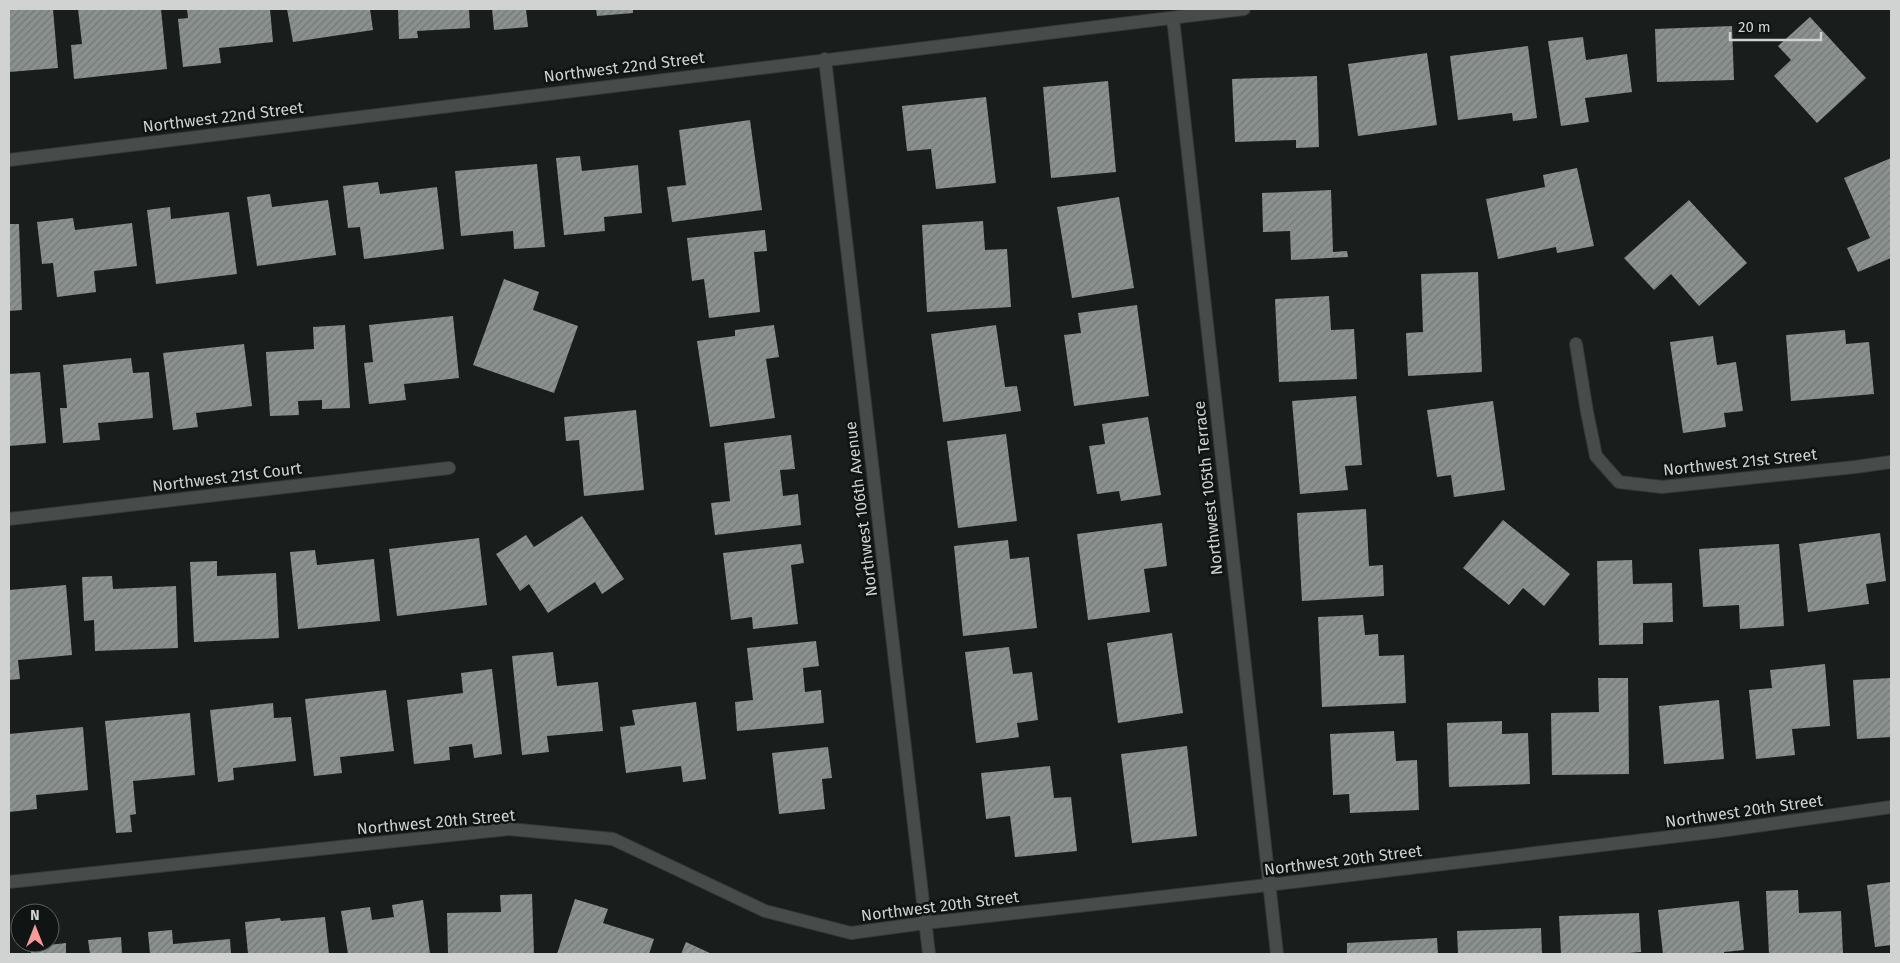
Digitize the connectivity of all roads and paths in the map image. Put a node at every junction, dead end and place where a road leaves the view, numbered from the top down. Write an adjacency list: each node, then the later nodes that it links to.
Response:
1 (1244, 9): 2 (street, Northwest 22nd Street)
2 (1173, 18): 3 (street, Northwest 22nd Street); 11 (street, Northwest 105th Terrace)
3 (826, 59): 4 (street, Northwest 22nd Street); 12 (street, Northwest 106th Avenue)
4 (9, 160)
5 (1576, 344): 6 (street, Northwest 21st Street)
6 (1891, 462)
7 (450, 468): 8 (street, Northwest 21st Court)
8 (9, 519)
9 (1891, 807): 11 (street, Northwest 20th Street)
10 (9, 882): 12 (street, Northwest 20th Street)
11 (1268, 885): 12 (street, Northwest 20th Street); 14 (street, Northwest 105th Terrace)
12 (925, 923): 13 (street, Northwest 106th Avenue)
13 (929, 954)
14 (1277, 954)

